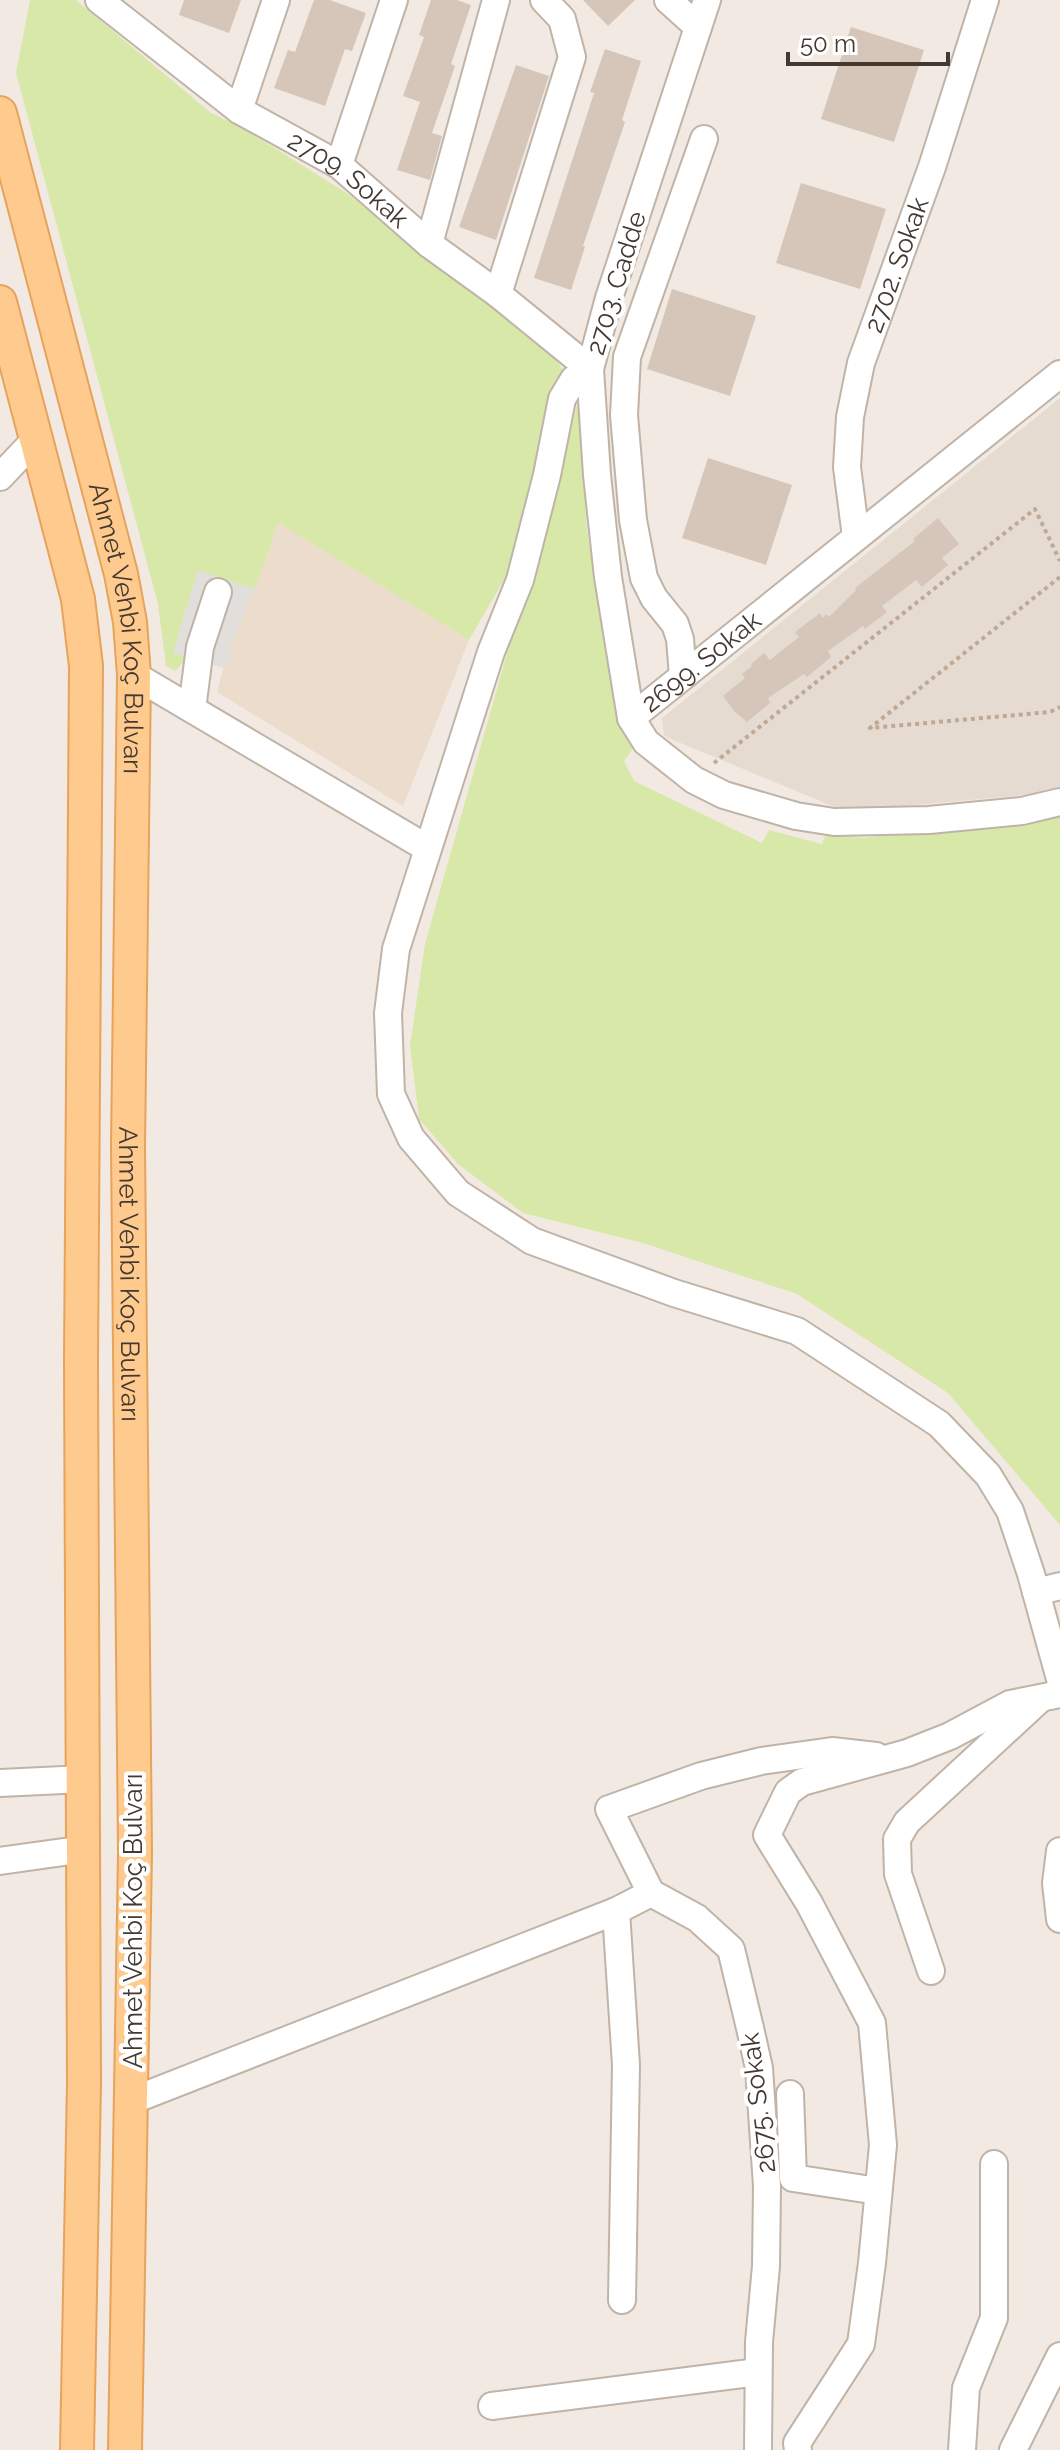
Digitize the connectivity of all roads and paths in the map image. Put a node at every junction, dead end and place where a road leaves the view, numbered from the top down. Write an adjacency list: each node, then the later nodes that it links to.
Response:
1 (99, 0): 10 (street, 2709. Sokak)
2 (276, 0): 10 (street)
3 (394, 0): 13 (street)
4 (496, 0): 14 (street)
5 (544, 0): 15 (street)
6 (668, 0): 9 (street)
7 (707, 0): 9 (street, 2703. Cadde)
8 (985, 0): 21 (street, 2702. Sokak)
9 (698, 27): 17 (street, 2703. Cadde)
10 (239, 110): 13 (street, 2709. Sokak)
11 (0, 113): 25 (main road, Ahmet Vehbi Koç Bulvarı)
12 (704, 139): 26 (street)
13 (339, 165): 14 (street, 2709. Sokak)
14 (429, 244): 15 (street, 2709. Sokak)
15 (498, 294): 17 (street, 2709. Sokak)
16 (0, 302): 19 (main road, Ahmet Vehbi Koç Bulvarı)
17 (590, 369): 29 (street, 2703. Cadde); 32 (street)
18 (1060, 374): 21 (street, 2699. Sokak)
19 (36, 439): 20 (street); 36 (main road, Ahmet Vehbi Koç Bulvarı)
20 (0, 477)
21 (856, 537): 26 (street, 2699. Sokak)
22 (1060, 561): 30 (path)
23 (1060, 577): 27 (path)
24 (218, 592): 28 (street)
25 (134, 675): 28 (street); 46 (main road, Ahmet Vehbi Koç Bulvarı)
26 (683, 676): 29 (street, 2699. Sokak)
27 (1060, 707)
28 (192, 709): 32 (street)
29 (631, 718): 30 (street, 2699. Sokak)
30 (694, 780): 31 (street, 2699. Sokak)
31 (1060, 802)
32 (427, 848): 33 (street)
33 (1048, 1589): 34 (street)
34 (1054, 1690): 35 (street); 44 (street)
35 (890, 1758): 41 (street); 48 (street)
36 (84, 1779): 37 (street); 38 (main road, Ahmet Vehbi Koç Bulvarı)
37 (0, 1783)
38 (85, 1849): 40 (street); 53 (main road, Ahmet Vehbi Koç Bulvarı)
39 (1060, 1851): 43 (street)
40 (0, 1861)
41 (651, 1893): 42 (street); 51 (street, 2675. Sokak)
42 (616, 1911): 46 (street); 49 (street)
43 (1060, 1919)
44 (931, 1971)
45 (790, 2094): 48 (street)
46 (131, 2101): 54 (main road, Ahmet Vehbi Koç Bulvarı)
47 (994, 2164): 57 (street)
48 (878, 2191): 56 (street)
49 (622, 2300)
50 (1060, 2356): 58 (street)
51 (758, 2372): 52 (street); 55 (street, 2675. Sokak)
52 (492, 2406)
53 (77, 2450)
54 (125, 2450)
55 (758, 2450)
56 (798, 2450)
57 (962, 2450)
58 (1013, 2450)

